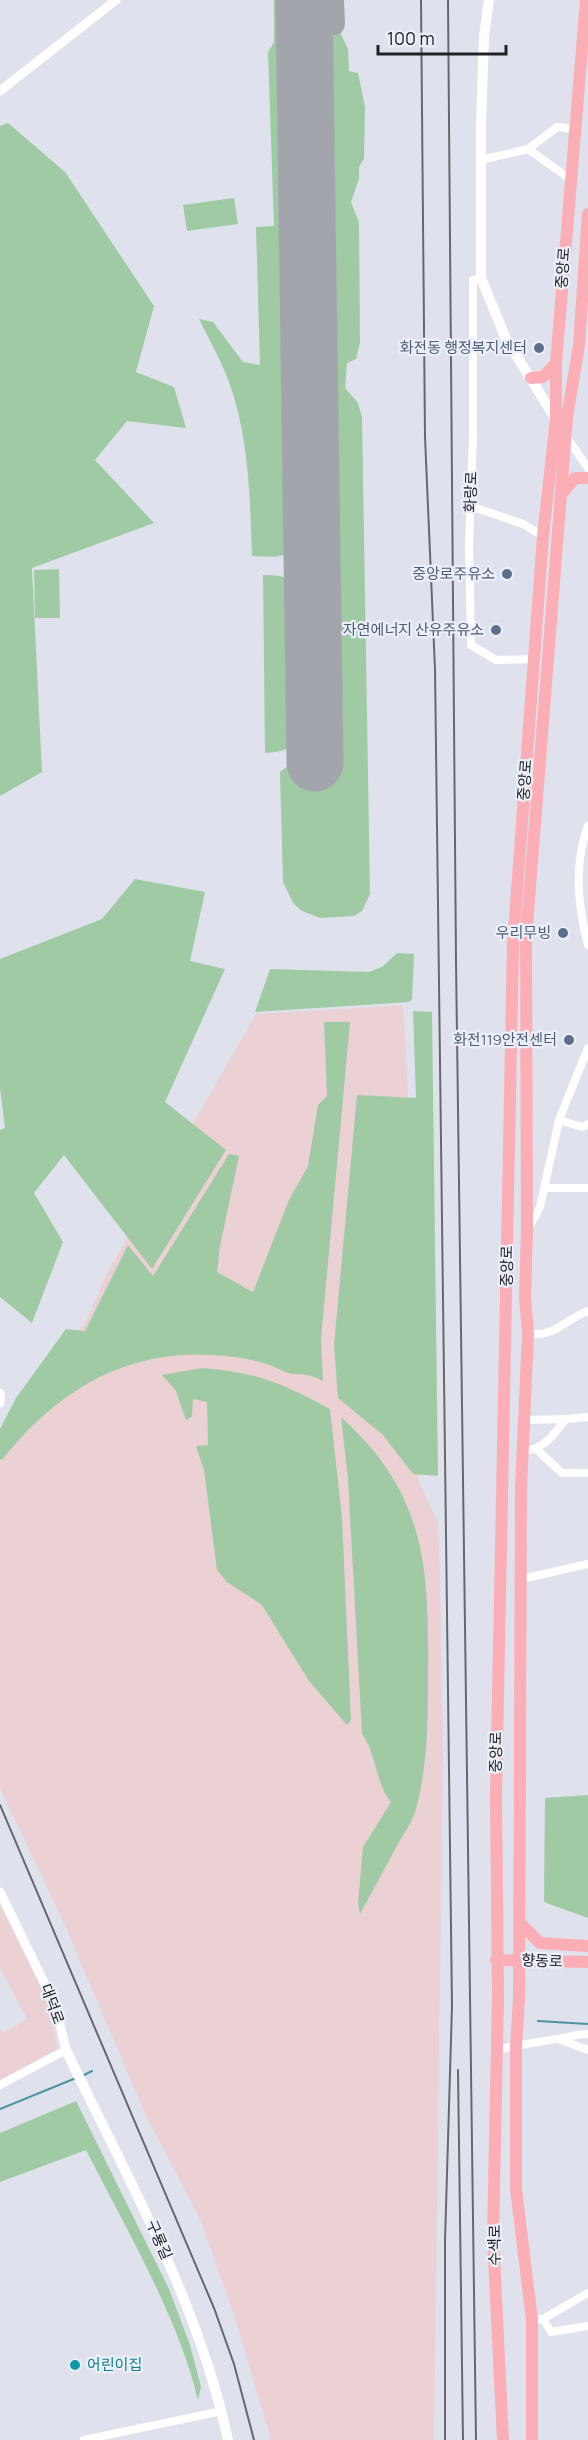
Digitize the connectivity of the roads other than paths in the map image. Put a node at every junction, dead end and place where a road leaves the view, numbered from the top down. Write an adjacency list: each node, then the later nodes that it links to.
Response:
1 (116, 0): 4 (street)
2 (489, 0): 7 (main road, 화랑로)
3 (586, 0): 5 (main road, 중앙로)
4 (0, 91)
5 (574, 129): 6 (street); 8 (main road, 중앙로)
6 (528, 149): 7 (street); 8 (street)
7 (481, 160): 10 (main road, 화랑로)
8 (570, 179): 12 (main road, 중앙로)
9 (588, 214): 11 (main road, 중앙로)
10 (482, 278): 13 (main road, 화랑로); 19 (street, 화랑로)
11 (584, 345): 15 (main road, 중앙로)
12 (556, 363): 13 (main road); 14 (main road, 중앙로)
13 (531, 378): 14 (main road, 화랑로)
14 (556, 419): 15 (main road, 화랑로); 20 (main road, 중앙로)
15 (566, 436): 16 (street); 18 (main road, 중앙로)
16 (588, 468)
17 (588, 478): 18 (main road)
18 (562, 493): 29 (main road, 중앙로)
19 (470, 506): 20 (street); 21 (street, 화랑로)
20 (543, 536): 21 (main road, 중앙로)
21 (534, 659): 45 (main road, 중앙로)
22 (588, 826): 23 (street)
23 (588, 945)
24 (588, 1048): 25 (street)
25 (559, 1120): 26 (street); 27 (street)
26 (588, 1124)
27 (544, 1188): 28 (street); 29 (street)
28 (588, 1188)
29 (527, 1231): 31 (main road, 중앙로)
30 (588, 1311): 31 (street)
31 (528, 1334): 36 (main road, 중앙로)
32 (0, 1393): 33 (street)
33 (0, 1403)
34 (588, 1418): 35 (street)
35 (566, 1419): 36 (street); 37 (street)
36 (525, 1420): 37 (main road, 중앙로)
37 (530, 1450): 38 (street); 40 (main road, 중앙로)
38 (588, 1473)
39 (588, 1563): 40 (street)
40 (522, 1579): 42 (main road, 중앙로)
41 (0, 1892): 52 (street, 대덕로)
42 (519, 1922): 43 (main road); 44 (main road, 중앙로)
43 (588, 1946)
44 (518, 1959): 45 (main road, 향동로); 46 (main road, 향동로); 49 (main road, 중앙로)
45 (496, 1960): 50 (main road, 중앙로)
46 (588, 1962)
47 (588, 2034): 48 (street)
48 (558, 2039): 49 (street); 51 (street)
49 (516, 2046): 50 (street); 55 (main road, 수색로)
50 (496, 2050): 60 (main road, 수색로)
51 (588, 2050)
52 (67, 2053): 53 (street); 57 (main road, 구룡길)
53 (0, 2085)
54 (588, 2293): 55 (street)
55 (538, 2320): 56 (street); 61 (main road, 수색로)
56 (588, 2326)
57 (222, 2411): 58 (street); 59 (main road, 구룡길)
58 (84, 2440)
59 (228, 2440)
60 (503, 2440)
61 (533, 2440)

